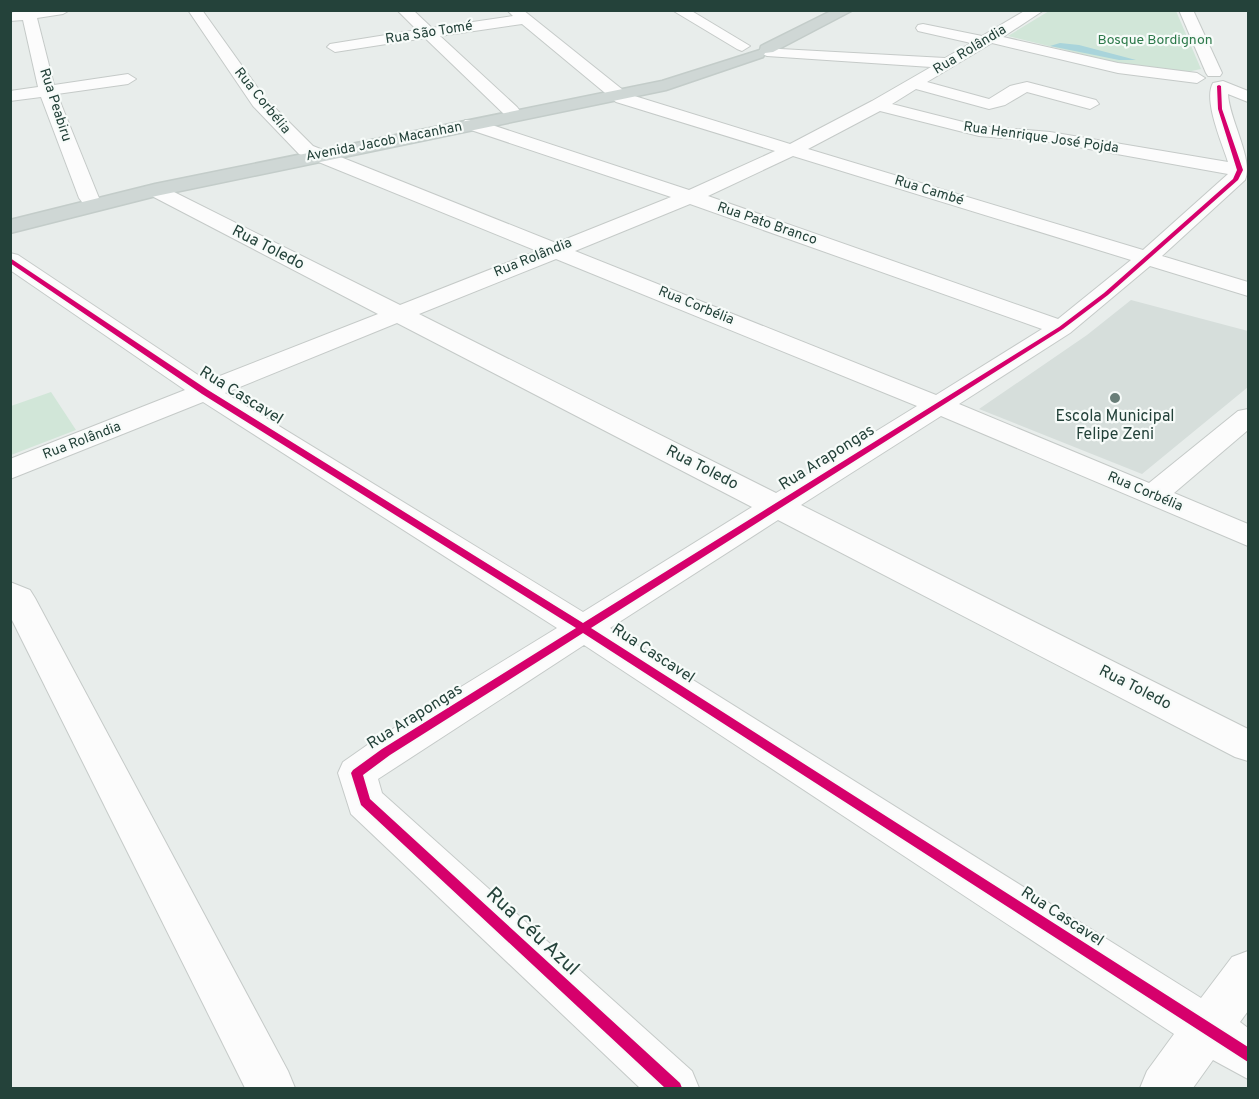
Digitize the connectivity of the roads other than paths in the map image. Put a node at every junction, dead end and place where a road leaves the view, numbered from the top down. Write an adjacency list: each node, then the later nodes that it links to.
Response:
1 (63, 10): 9 (street)
2 (195, 10): 31 (street, Rua Corbélia)
3 (404, 10): 13 (street)
4 (679, 10): 16 (street)
5 (829, 10): 16 (main road, Avenida Jacob Macanhan)
6 (846, 10): 16 (main road, Avenida Jacob Macanhan)
7 (1037, 10): 14 (street, Rua Rolândia)
8 (1186, 10): 20 (street)
9 (29, 13): 11 (street); 22 (street, Rua Peabiru)
10 (519, 15): 13 (street, Rua São Tomé); 23 (street)
11 (10, 17)
12 (923, 28): 14 (street)
13 (428, 33): 15 (street, Rua São Tomé); 28 (street)
14 (986, 40): 17 (street); 18 (street, Rua Rolândia)
15 (335, 47)
16 (754, 49): 18 (street); 23 (main road, Avenida Jacob Macanhan)
17 (1055, 54): 18 (street); 20 (street)
18 (952, 61): 21 (street, Rua Rolândia)
19 (128, 79): 22 (street)
20 (1227, 81): 25 (street); 32 (street)
21 (915, 84): 26 (street); 27 (street, Rua Rolândia)
22 (48, 90): 24 (street); 35 (street, Rua Peabiru)
23 (614, 93): 28 (main road, Avenida Jacob Macanhan); 29 (main road, Avenida Jacob Macanhan); 30 (street, Rua Cambé)
24 (10, 96)
25 (1248, 97)
26 (1090, 104)
27 (878, 105): 30 (street, Rua Rolândia); 32 (street, Rua Henrique José Pojda)
28 (511, 111): 31 (main road, Avenida Jacob Macanhan)
29 (471, 124): 31 (main road, Avenida Jacob Macanhan); 34 (street, Rua Pato Branco)
30 (794, 149): 34 (street, Rua Rolândia); 39 (street, Rua Cambé)
31 (313, 152): 33 (main road, Avenida Jacob Macanhan); 35 (main road, Avenida Jacob Macanhan); 38 (street, Rua Corbélia)
32 (1240, 170): 39 (street, Rua Arapongas)
33 (155, 190): 37 (main road, Avenida Jacob Macanhan); 43 (street, Rua Toledo)
34 (690, 197): 38 (street, Rua Rolândia); 44 (street, Rua Pato Branco)
35 (89, 198): 36 (main road, Avenida Jacob Macanhan)
36 (10, 219)
37 (10, 227)
38 (555, 249): 43 (street, Rua Rolândia); 46 (street, Rua Corbélia)
39 (1145, 258): 42 (street, Rua Cambé); 44 (street, Rua Arapongas)
40 (10, 260): 41 (street, Rua Cascavel)
41 (26, 280): 45 (street, Rua Cascavel)
42 (1248, 289)
43 (397, 313): 45 (street, Rua Rolândia); 50 (street, Rua Toledo)
44 (1061, 328): 46 (street, Rua Arapongas)
45 (205, 393): 48 (street, Rua Rolândia); 53 (street, Rua Cascavel)
46 (938, 405): 49 (street, Rua Corbélia); 50 (street, Rua Arapongas)
47 (1243, 428): 49 (street)
48 (10, 470)
49 (1153, 495): 51 (street, Rua Corbélia)
50 (778, 506): 53 (street, Rua Arapongas); 54 (street, Rua Toledo)
51 (1248, 536)
52 (10, 594): 59 (street)
53 (585, 629): 55 (street, Rua Arapongas); 57 (street, Rua Cascavel)
54 (1248, 746)
55 (365, 802): 60 (street, Rua Céu Azul)
56 (1248, 973): 57 (street)
57 (1209, 1029): 58 (street, Rua Cascavel); 61 (street)
58 (1248, 1055)
59 (271, 1089)
60 (675, 1089)
61 (1164, 1089)

